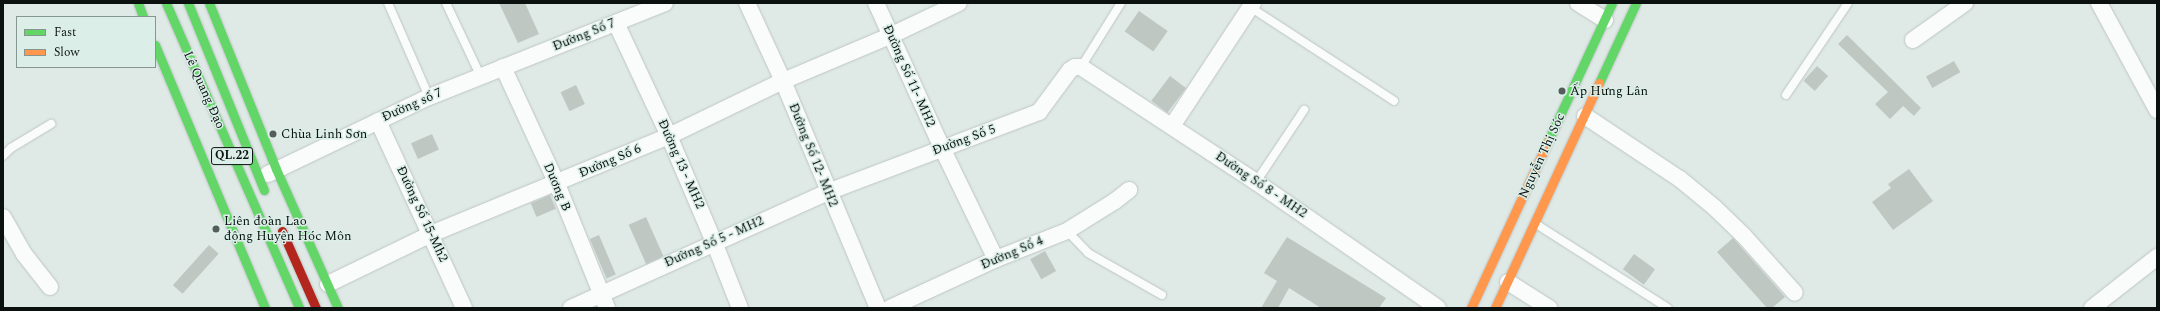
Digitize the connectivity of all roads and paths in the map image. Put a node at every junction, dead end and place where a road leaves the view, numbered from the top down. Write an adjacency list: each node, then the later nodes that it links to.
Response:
1 (138, 3): 19 (main road)
2 (166, 3): 63 (main road, Lê Quang Đạo / QL.22)
3 (188, 3): 42 (main road, Lê Quang Đạo / QL.22)
4 (209, 3): 41 (main road, QL.22)
5 (388, 3): 30 (lane)
6 (446, 3): 27 (lane)
7 (665, 3): 21 (street, Đường Số 7)
8 (747, 3): 28 (street, Đường Số 12- MH2)
9 (876, 3): 22 (street, Đường Số 11- MH2)
10 (959, 3): 22 (street, Đường Số 6)
11 (1121, 3): 25 (lane)
12 (1578, 3): 20 (street)
13 (1612, 3): 20 (main road, Nguyễn Thị Sóc)
14 (1636, 3): 34 (main road, Nguyễn Thị Sóc)
15 (1848, 3): 29 (lane)
16 (1965, 3): 23 (street)
17 (2099, 3): 33 (street)
18 (1252, 5): 31 (lane); 37 (street)
19 (144, 16)
20 (1605, 20): 72 (main road, Nguyễn Thị Sóc)
21 (616, 22): 26 (street, Đường Số 7); 38 (street, Đường 13 - MH2)
22 (892, 35): 28 (street, Đường Số 6); 39 (street, Đường Số 11- MH2)
23 (1913, 40)
24 (156, 47): 62 (main road, Lê Quang Đạo / QL.22)
25 (1081, 67): 37 (street, Đường Số 8 - MH2); 39 (street, Đường Số 5)
26 (503, 68): 27 (street, Đường số 7); 44 (street, Dương B)
27 (481, 76): 30 (street, Đường số 7)
28 (783, 81): 38 (street, Đường Số 6); 46 (street, Đường Số 12- MH2)
29 (1786, 95)
30 (429, 97): 35 (street, Đường số 7)
31 (1394, 101)
32 (1304, 110): 43 (lane)
33 (2157, 110)
34 (1585, 116): 50 (main road, Nguyễn Thị Sóc); 59 (street)
35 (378, 121): 41 (street, Đường số 7); 52 (street, Đường Số 15-Mh2)
36 (51, 124): 40 (lane)
37 (1172, 126): 43 (street, Đường Số 8 - MH2)
38 (669, 136): 44 (street, Đường Số 6); 53 (street, Đường 13 - MH2)
39 (942, 148): 46 (street, Đường Số 5); 55 (street)
40 (3, 156)
41 (276, 169): 42 (street, Đường số 7); 57 (main road, QL.22)
42 (259, 179): 47 (main road, Lê Quang Đạo / QL.22)
43 (1256, 182): 71 (street, Đường Số 8 - MH2)
44 (557, 184): 52 (street, Đường Số 6); 61 (street, Dương B)
45 (1129, 190): 51 (street, Đường Số 4)
46 (828, 192): 53 (street, Đường Số 5 - MH2); 69 (street, Đường Số 12- MH2)
47 (268, 201)
48 (3, 217): 58 (street)
49 (278, 222): 64 (main road)
50 (1536, 224): 56 (main road, Nguyễn Thị Sóc); 75 (lane)
51 (1066, 230): 55 (street, Đường Số 4); 60 (lane)
52 (431, 234): 57 (street, Đường Số 6); 66 (street, Đường Số 15-Mh2)
53 (714, 242): 61 (street, Đường Số 5 - MH2); 68 (street, Đường 13 - MH2)
54 (2157, 257): 76 (street)
55 (996, 258): 70 (street, Đường Số 4)
56 (1508, 282): 73 (main road, Nguyễn Thị Sóc); 74 (street)
57 (328, 284): 65 (main road, QL.22)
58 (50, 287)
59 (1795, 293)
60 (1162, 295)
61 (604, 301): 67 (street)
62 (264, 308)
63 (299, 308)
64 (316, 308)
65 (338, 308)
66 (464, 308)
67 (572, 308)
68 (740, 308)
69 (878, 308)
70 (890, 308)
71 (1438, 308)
72 (1471, 308)
73 (1496, 308)
74 (1549, 308)
75 (1668, 308)
76 (2092, 308)

